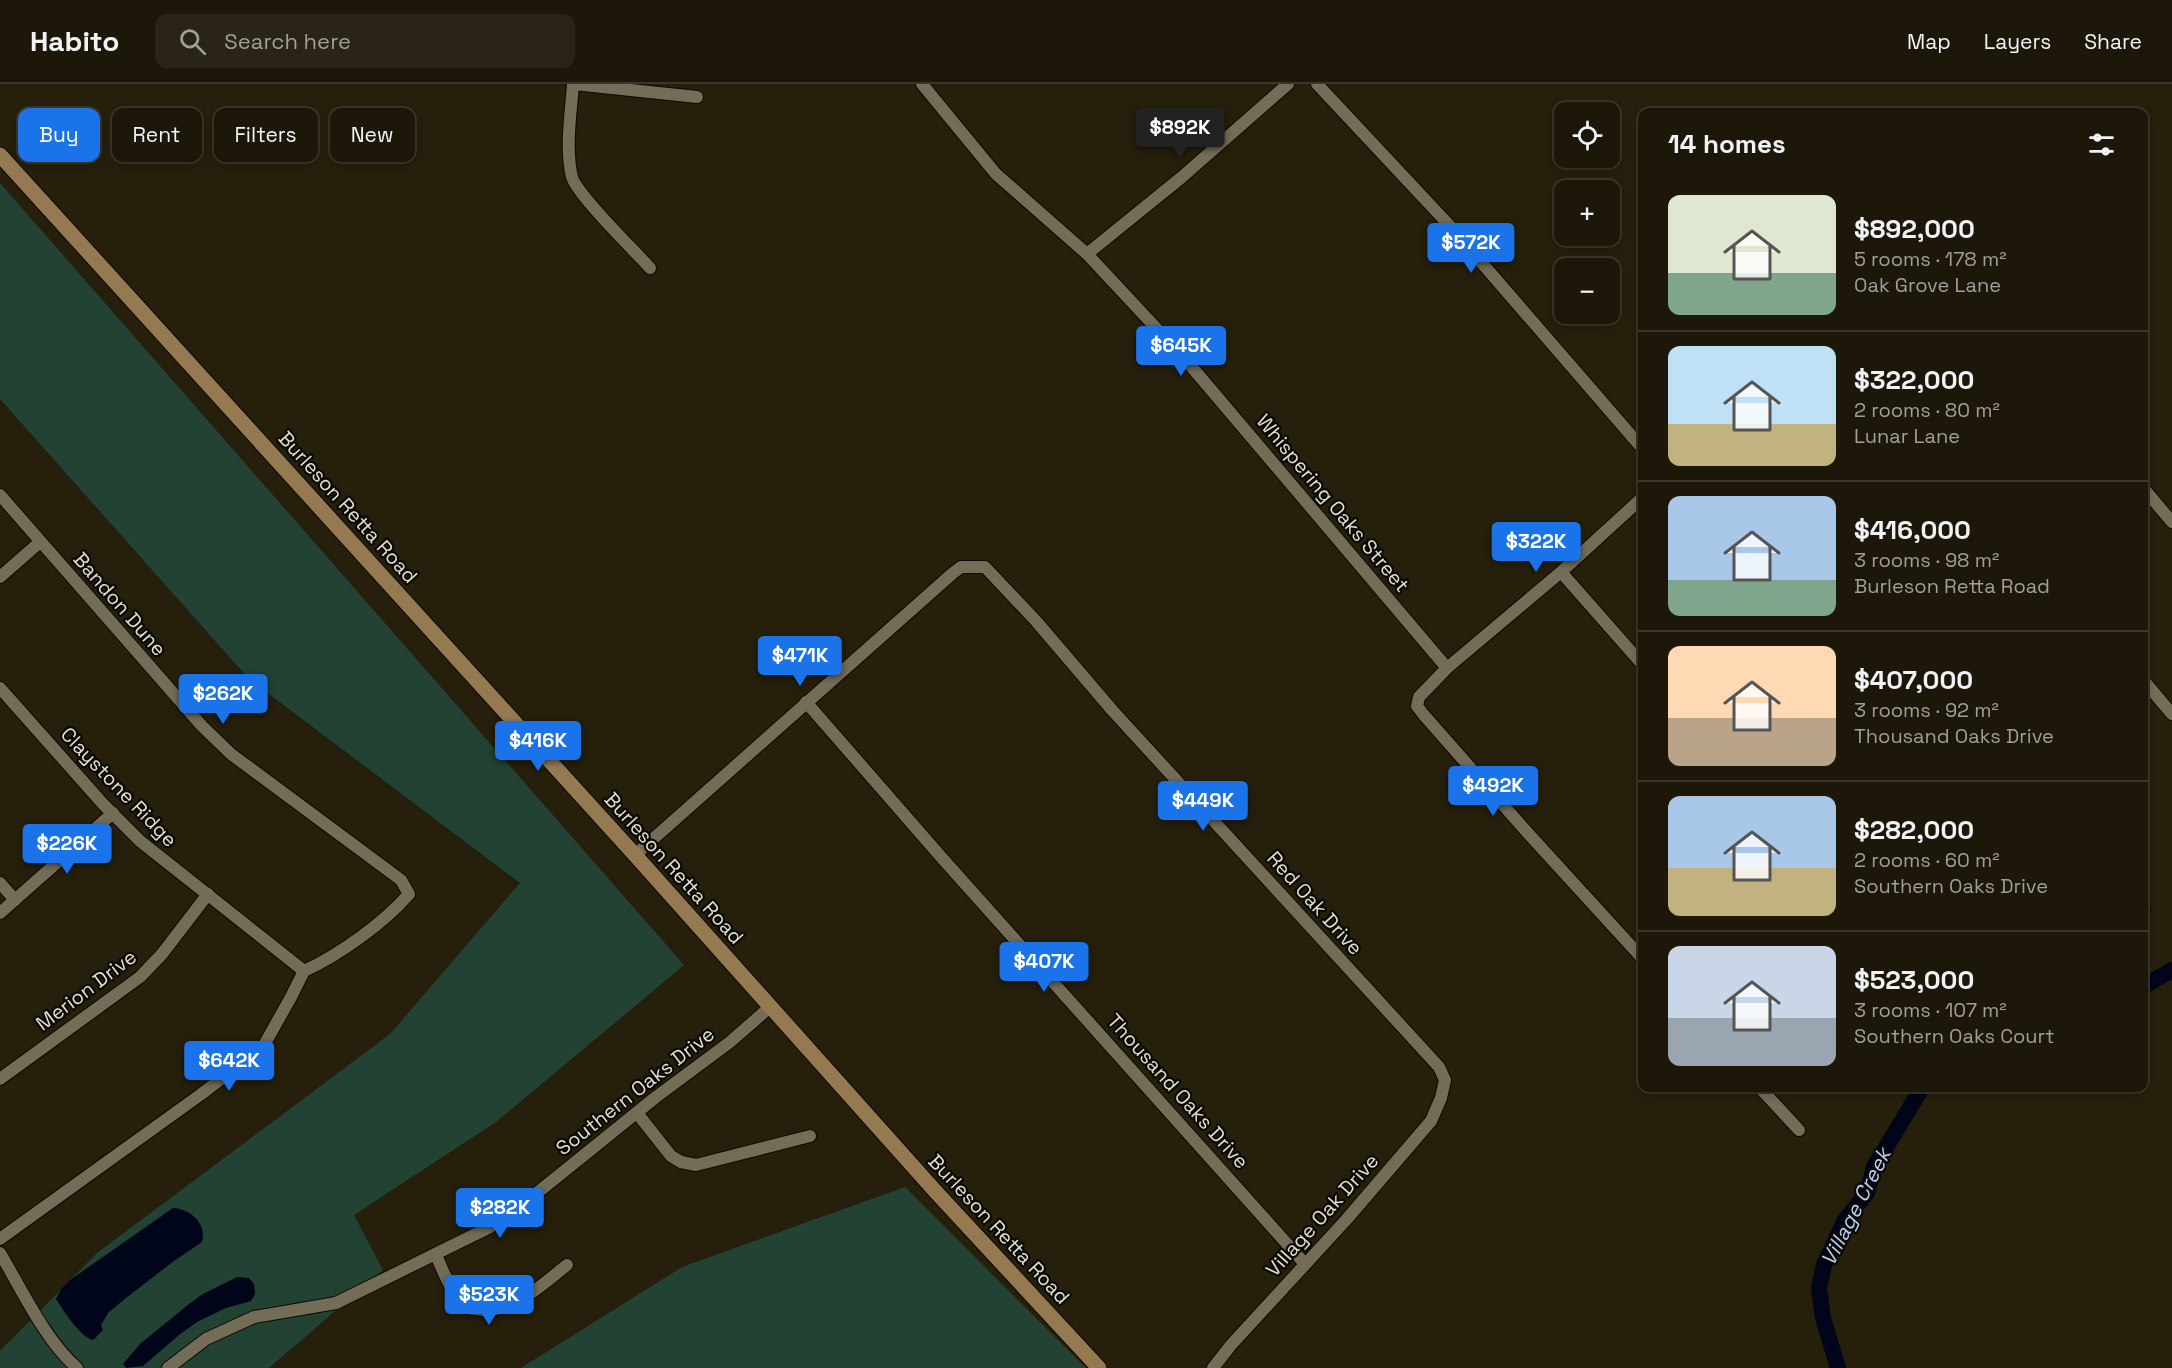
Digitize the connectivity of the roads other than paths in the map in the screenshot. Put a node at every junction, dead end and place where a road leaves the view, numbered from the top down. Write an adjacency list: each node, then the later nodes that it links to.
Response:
1 (573, 84): 5 (street); 8 (street)
2 (921, 84): 7 (street, Whispering Oaks Street)
3 (1288, 84): 7 (street)
4 (1317, 84): 9 (street)
5 (697, 97)
6 (0, 154): 24 (street, Burleson Retta Road)
7 (1087, 254): 18 (street, Whispering Oaks Street)
8 (650, 268)
9 (1638, 443)
10 (2148, 494): 13 (street)
11 (0, 495): 14 (street, Bandon Dune)
12 (1638, 502): 15 (street)
13 (2172, 522)
14 (40, 542): 16 (street); 30 (street, Bandon Dune)
15 (1561, 572): 17 (street); 18 (street)
16 (0, 578)
17 (1638, 659)
18 (1447, 668): 29 (street)
19 (2148, 686): 22 (street)
20 (0, 688): 23 (street, Claystone Ridge)
21 (806, 702): 24 (street); 33 (street, Red Oak Drive); 41 (street, Thousand Oaks Drive)
22 (2172, 714)
23 (113, 813): 26 (street, Claystone Ridge); 27 (street)
24 (635, 855): 31 (street, Burleson Retta Road)
25 (0, 883): 27 (street)
26 (208, 894): 30 (street, Claystone Ridge); 32 (street, Merion Drive)
27 (15, 900): 28 (street)
28 (0, 913)
29 (1638, 954)
30 (304, 970): 38 (street)
31 (770, 1007): 35 (street, Southern Oaks Drive); 45 (street, Burleson Retta Road)
32 (0, 1079)
33 (1445, 1080): 41 (street, Village Oak Drive)
34 (1765, 1092): 36 (street)
35 (637, 1113): 37 (street); 40 (street, Southern Oaks Drive)
36 (1799, 1130)
37 (810, 1136)
38 (0, 1239)
39 (0, 1253): 43 (street)
40 (436, 1255): 42 (street); 44 (street, Southern Oaks Drive)
41 (1305, 1264): 46 (street, Village Oak Drive)
42 (567, 1265)
43 (77, 1368)
44 (168, 1368)
45 (1099, 1368)
46 (1213, 1368)

